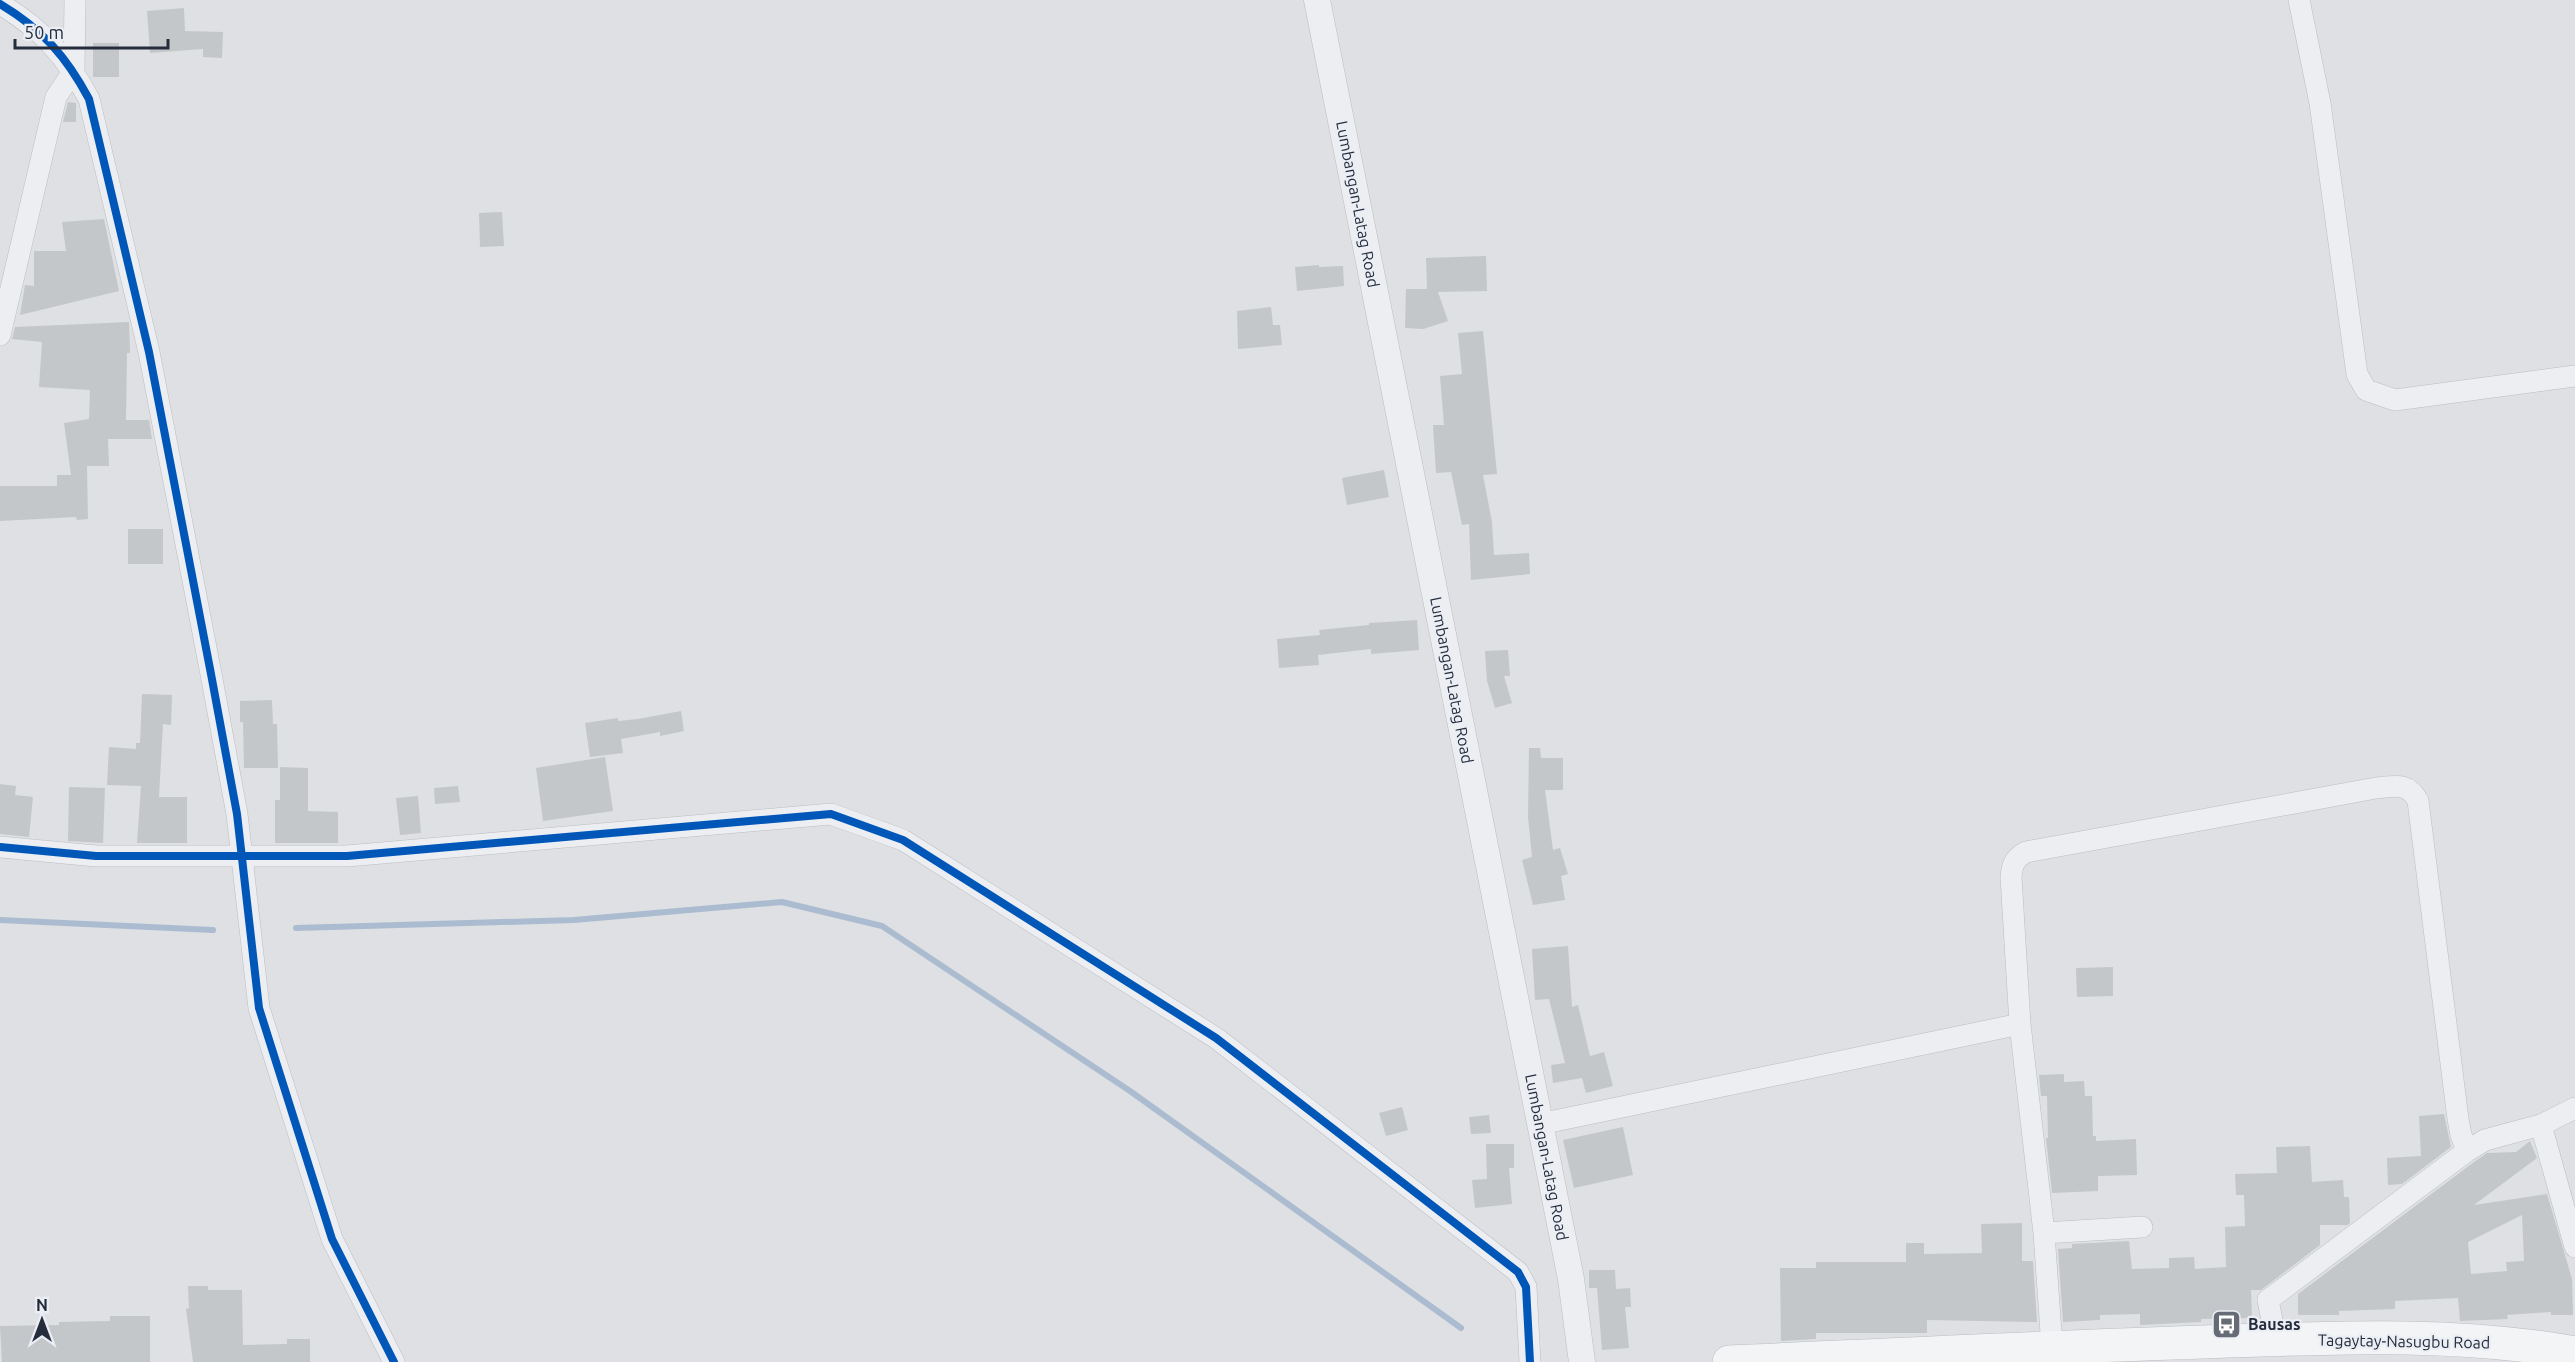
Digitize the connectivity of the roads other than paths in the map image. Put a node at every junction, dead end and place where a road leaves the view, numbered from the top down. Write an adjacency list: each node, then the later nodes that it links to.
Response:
1 (75, 0): 5 (street)
2 (1317, 0): 12 (street, Lumbangan-Latag Road)
3 (2299, 0): 7 (street)
4 (0, 4): 5 (street)
5 (74, 70): 6 (street); 9 (street)
6 (0, 335)
7 (2575, 376)
8 (0, 847): 9 (street)
9 (242, 856): 21 (street); 22 (street)
10 (2020, 1024): 12 (street); 14 (street); 16 (street)
11 (2575, 1108): 13 (street)
12 (1540, 1124): 23 (street, Lumbangan-Latag Road)
13 (2541, 1125): 14 (street); 17 (street)
14 (2467, 1150): 18 (street)
15 (2142, 1227): 16 (street)
16 (2044, 1233): 19 (street)
17 (2575, 1247)
18 (2276, 1340): 19 (main road, Tagaytay-Nasugbu Road); 20 (main road, Tagaytay-Nasugbu Road)
19 (2052, 1347): 24 (main road, Tagaytay-Nasugbu Road)
20 (2575, 1353)
21 (394, 1362)
22 (1530, 1362)
23 (1582, 1362)
24 (1728, 1362)

